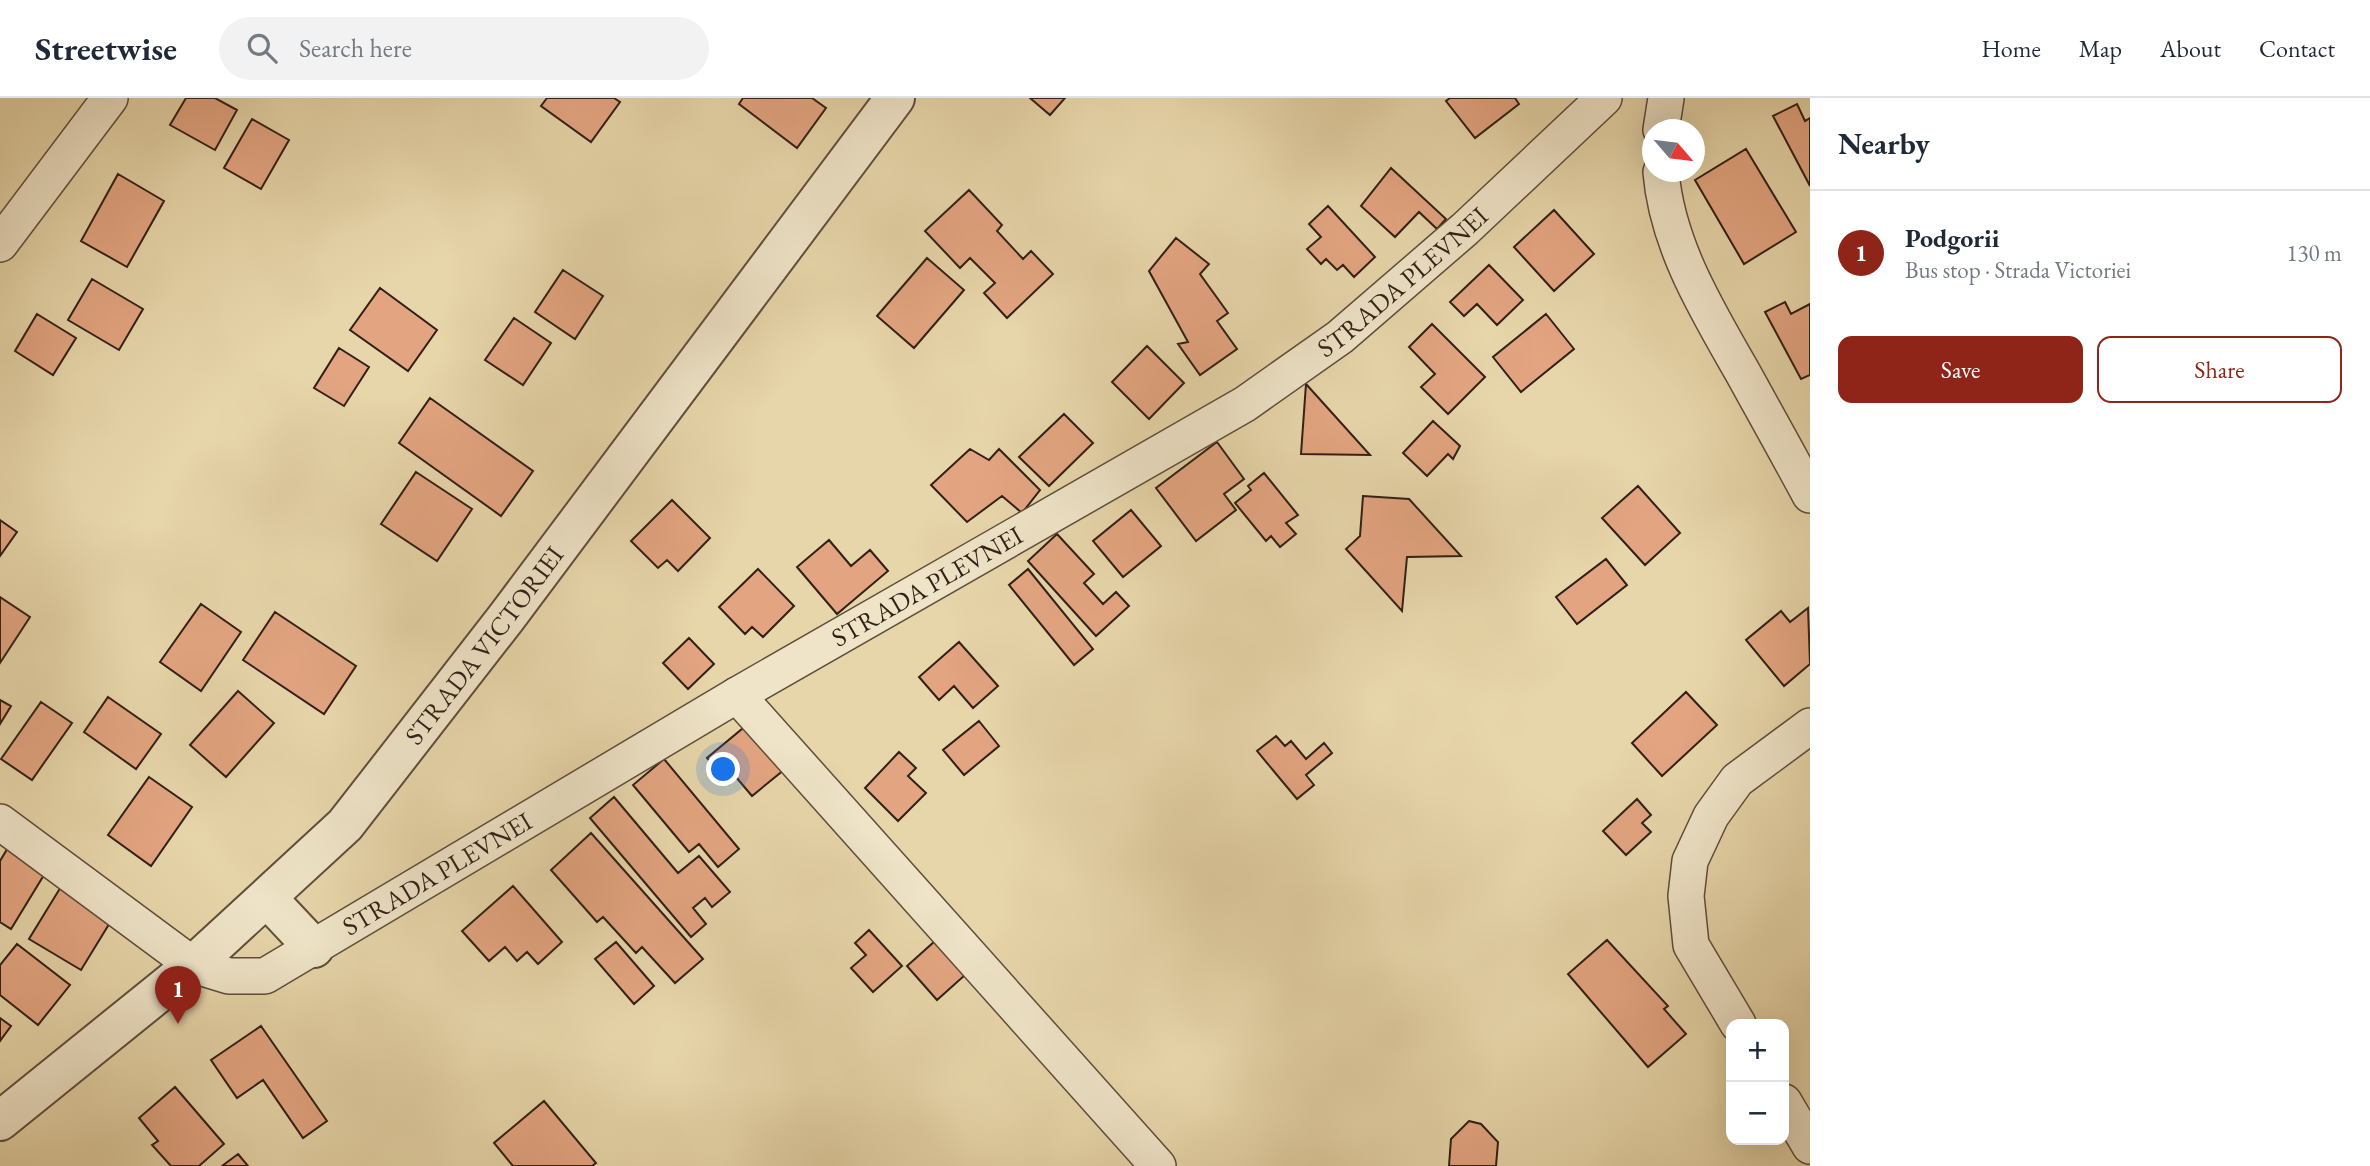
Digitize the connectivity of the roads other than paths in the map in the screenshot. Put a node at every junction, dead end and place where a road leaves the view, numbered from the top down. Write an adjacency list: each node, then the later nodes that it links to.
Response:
1 (110, 98): 7 (street)
2 (895, 98): 12 (street, STRADA VICTORIEI)
3 (1604, 98): 9 (street, STRADA PLEVNEI)
4 (1666, 98): 5 (street)
5 (1663, 119)
6 (1662, 182): 8 (street)
7 (0, 244)
8 (1810, 495)
9 (737, 695): 13 (street, STRADA PLEVNEI); 19 (street)
10 (1810, 726): 15 (street)
11 (0, 822): 14 (street, STRADA PLEVNEI)
12 (267, 898): 13 (street); 14 (street, STRADA VICTORIEI)
13 (314, 948): 14 (street, STRADA PLEVNEI)
14 (193, 965): 17 (street, STRADA VICTORIEI)
15 (1735, 1019)
16 (1789, 1110): 18 (street)
17 (0, 1121)
18 (1810, 1146)
19 (1158, 1166)

